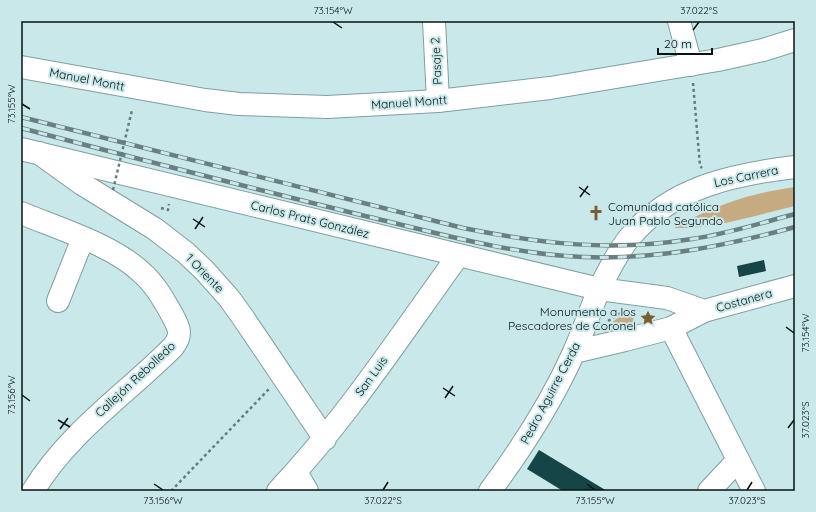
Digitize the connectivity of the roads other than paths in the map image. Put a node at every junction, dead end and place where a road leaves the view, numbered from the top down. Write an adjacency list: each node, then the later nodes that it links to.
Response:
1 (434, 21): 6 (street, Pasaje 2)
2 (679, 21): 4 (street)
3 (795, 40): 4 (street, Manuel Montt)
4 (691, 65): 6 (street, Manuel Montt)
5 (21, 67): 6 (street, Manuel Montt)
6 (438, 101)
7 (30, 151): 11 (street, Carlos Prats González); 18 (street, 1 Oriente)
8 (795, 167): 13 (street, Los Carrera)
9 (21, 213): 10 (street, Callejón Rebolledo)
10 (83, 238): 14 (street); 21 (street, Callejón Rebolledo)
11 (458, 256): 13 (street, Carlos Prats González); 18 (street, San Luis)
12 (795, 286): 15 (street, Costanera)
13 (599, 289): 15 (street, Costanera); 17 (street, Pedro Aguirre Cerda)
14 (58, 301)
15 (704, 311): 16 (street)
16 (671, 328): 17 (street); 19 (street)
17 (582, 350): 24 (street, Pedro Aguirre Cerda)
18 (325, 439): 20 (street, San Luis)
19 (738, 460): 25 (street); 26 (street)
20 (296, 472): 22 (street, San Luis); 23 (street)
21 (33, 491)
22 (278, 491)
23 (307, 491)
24 (490, 491)
25 (710, 491)
26 (754, 491)

